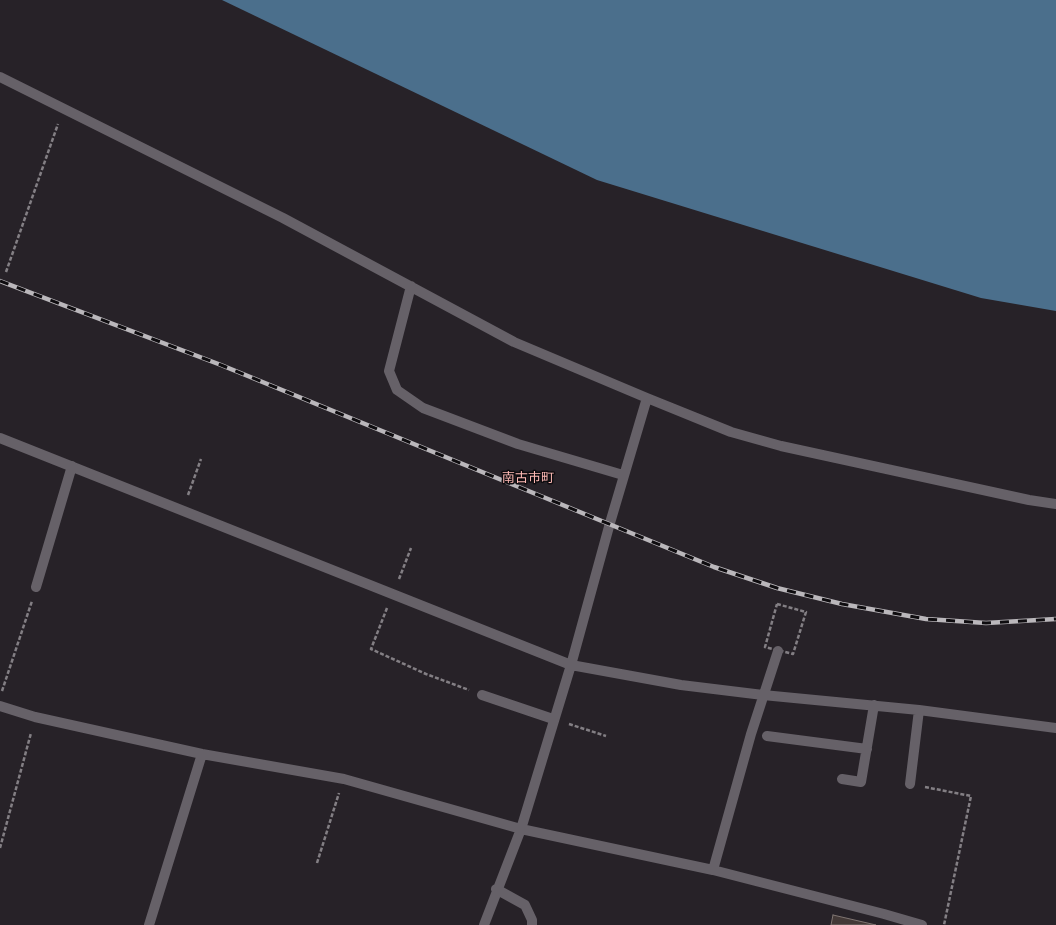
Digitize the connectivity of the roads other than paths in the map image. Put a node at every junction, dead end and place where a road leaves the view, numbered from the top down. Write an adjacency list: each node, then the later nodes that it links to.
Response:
1 (0, 77): 2 (street)
2 (411, 286): 3 (street); 6 (street)
3 (648, 398): 6 (street); 7 (street)
4 (0, 438): 5 (street)
5 (72, 466): 8 (street); 10 (street)
6 (623, 475): 10 (street)
7 (1056, 504)
8 (36, 587)
9 (778, 651): 12 (street)
10 (570, 666): 12 (street); 16 (street)
11 (482, 695): 16 (street)
12 (763, 695): 14 (street); 24 (street)
13 (0, 706): 20 (street)
14 (874, 706): 15 (street); 19 (street)
15 (919, 710): 17 (street); 22 (street)
16 (553, 719): 23 (street)
17 (1056, 728)
18 (768, 736): 19 (street)
19 (867, 749): 21 (street)
20 (202, 754): 23 (street); 26 (street)
21 (842, 779)
22 (910, 784)
23 (521, 829): 24 (street); 25 (street)
24 (713, 870): 29 (street)
25 (496, 890): 27 (street); 28 (street)
26 (149, 925)
27 (484, 925)
28 (532, 925)
29 (921, 925)

